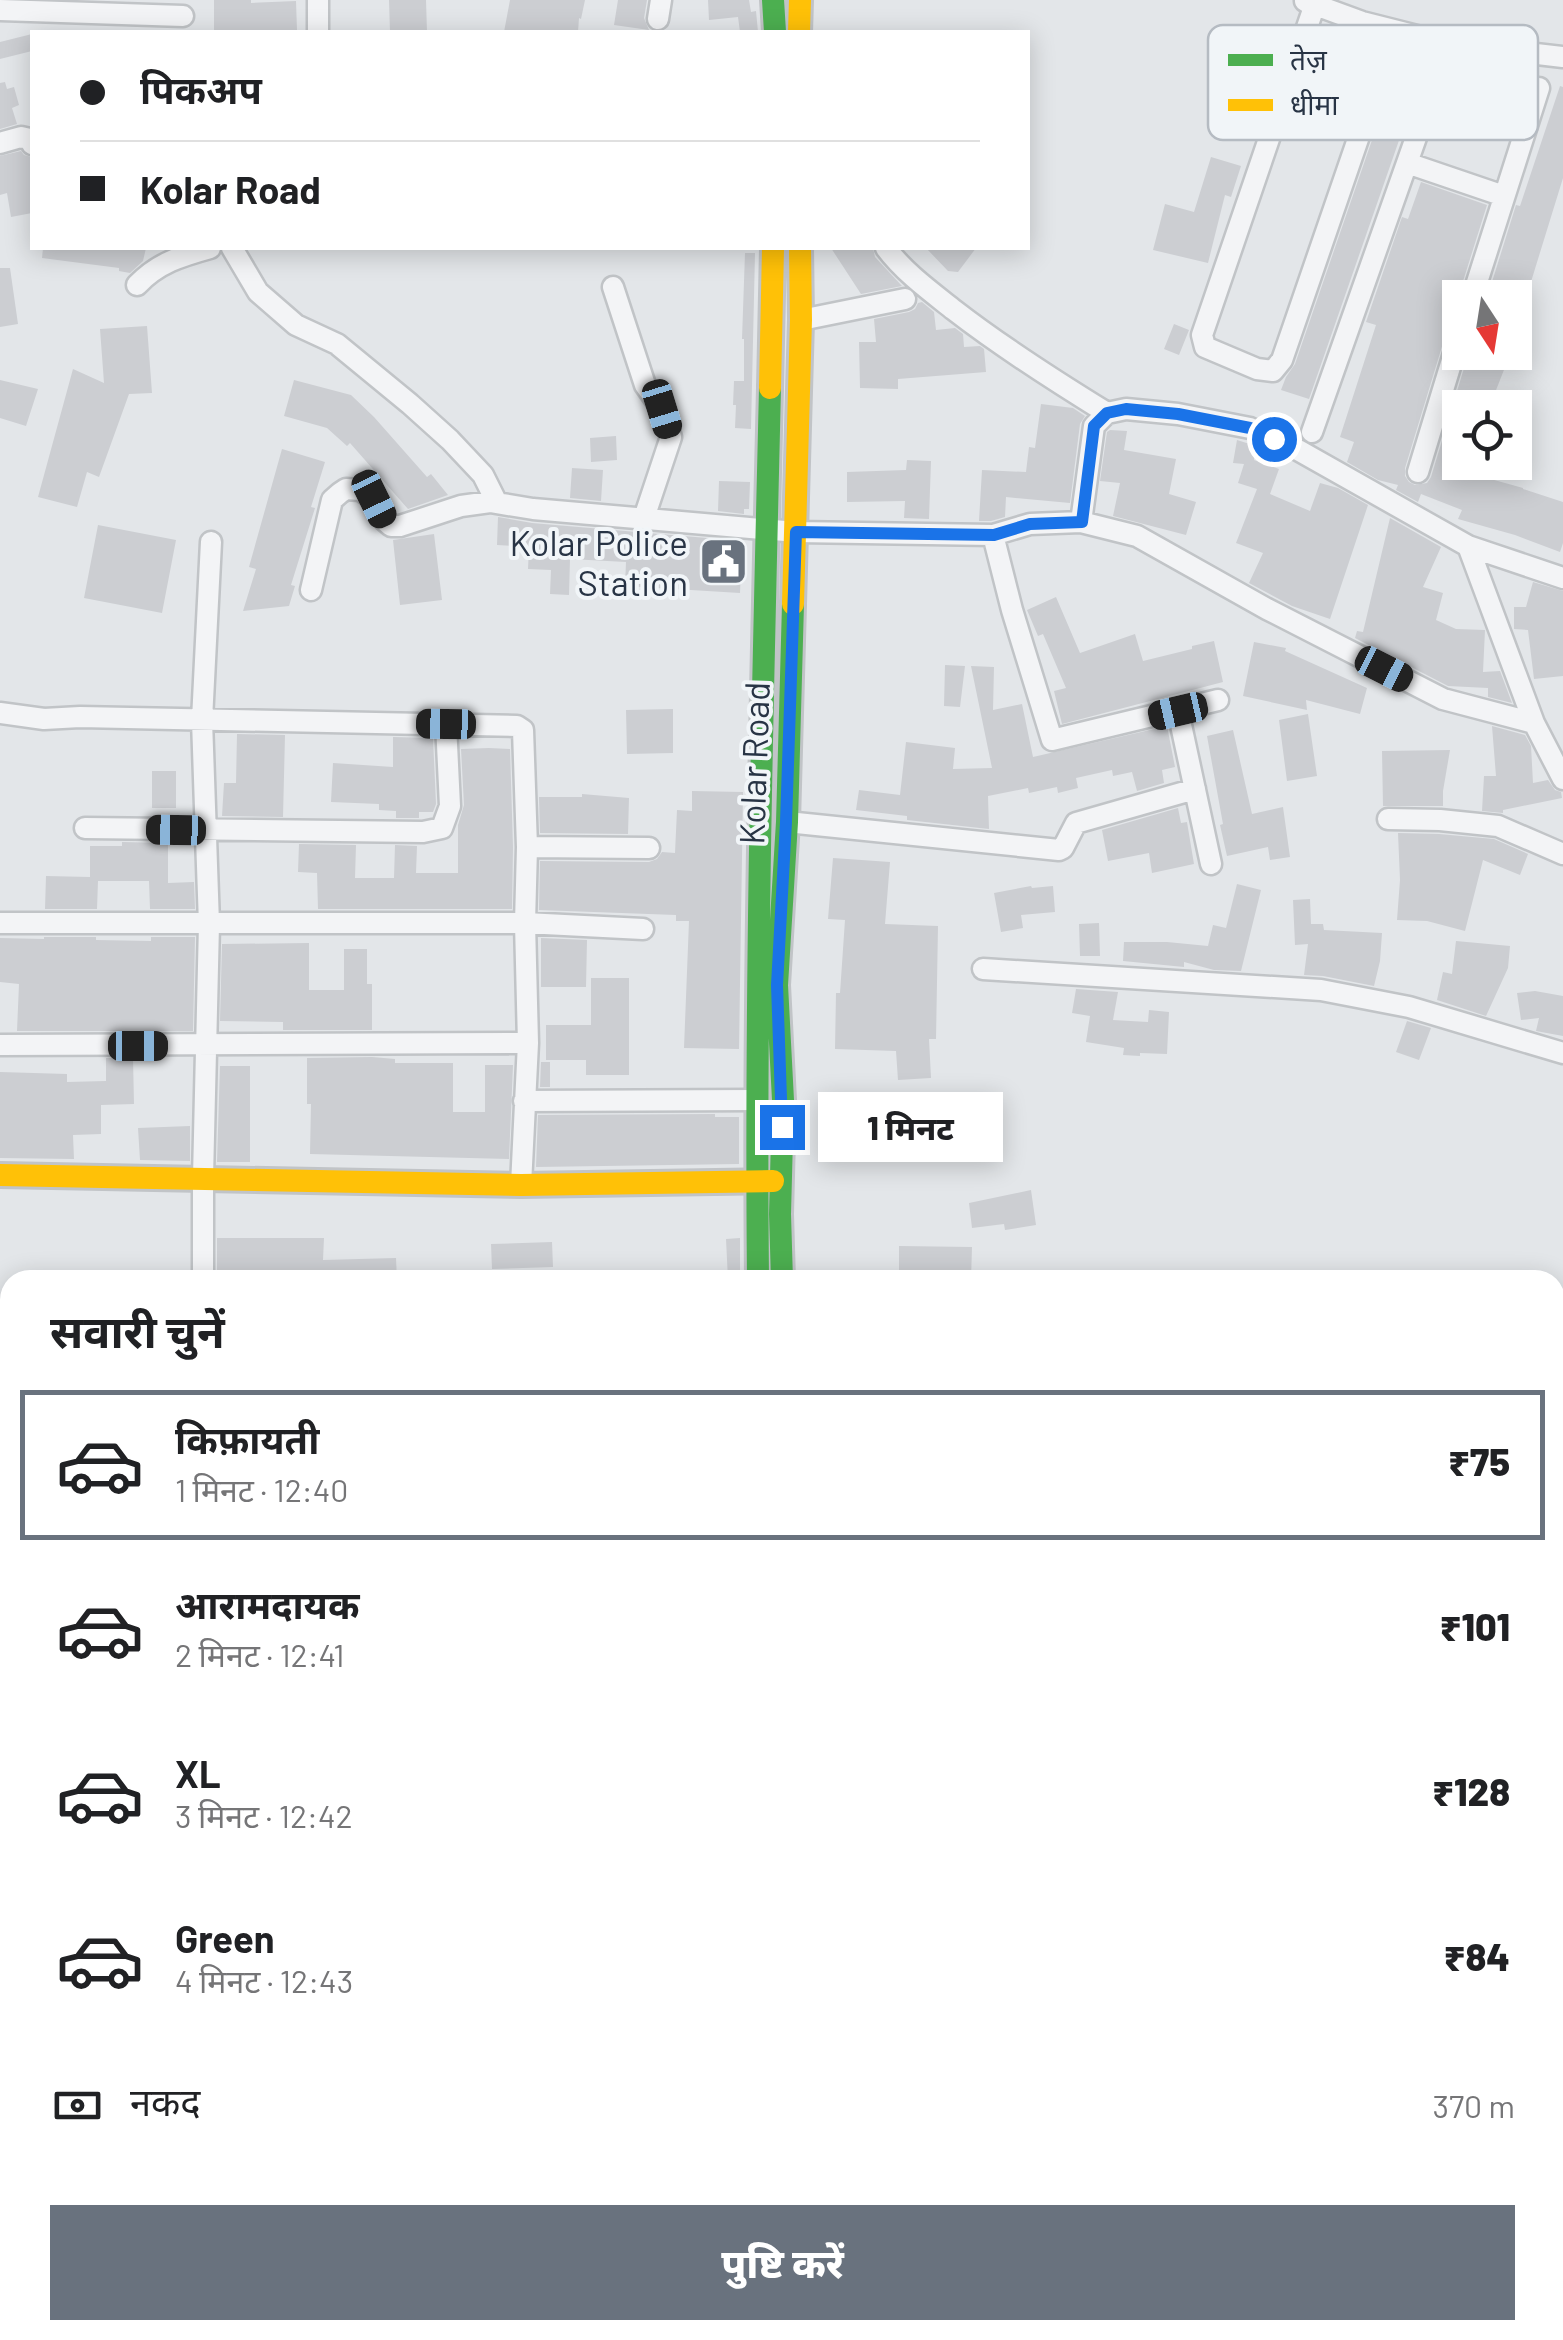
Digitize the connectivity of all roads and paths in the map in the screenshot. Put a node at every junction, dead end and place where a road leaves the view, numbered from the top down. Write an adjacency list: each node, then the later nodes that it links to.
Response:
1 (318, 0): 10 (street)
2 (773, 0): 11 (main road)
3 (800, 0): 12 (main road)
4 (1359, 0): 8 (street)
5 (1309, 2): 8 (street)
6 (0, 10): 7 (street)
7 (183, 16)
8 (1362, 22): 9 (street)
9 (1374, 25)
10 (318, 30)
11 (775, 30)
12 (800, 30)
13 (1538, 54): 14 (street)
14 (1563, 57)
15 (1539, 88): 16 (street)
16 (1538, 91)
17 (30, 140): 22 (street)
18 (1270, 140): 19 (street)
19 (1358, 140)
20 (1415, 140): 23 (street)
21 (1522, 140): 24 (street)
22 (0, 144)
23 (1407, 163): 24 (street); 37 (street)
24 (1504, 196): 30 (street)
25 (203, 250): 31 (street)
26 (233, 250): 39 (street)
27 (772, 250): 42 (main road, Kolar Road)
28 (800, 250): 34 (main road, Kolar Road)
29 (888, 250): 36 (street)
30 (1478, 280)
31 (137, 284)
32 (614, 287): 40 (street)
33 (905, 299): 34 (street)
34 (801, 320): 43 (main road, Kolar Road)
35 (1449, 370): 38 (street)
36 (1107, 413): 41 (street); 46 (street)
37 (1312, 432)
38 (1418, 472)
39 (496, 503): 40 (street); 48 (street)
40 (644, 518): 42 (street)
41 (1082, 522): 44 (street); 54 (street)
42 (767, 529): 43 (street); 55 (main road, Kolar Road)
43 (796, 532): 44 (street); 56 (main road, Kolar Road)
44 (994, 535): 50 (street)
45 (211, 542): 52 (street)
46 (1468, 546): 47 (street); 54 (street)
47 (1563, 578)
48 (311, 590)
49 (1218, 700): 50 (street)
50 (1178, 711): 58 (street)
51 (0, 713): 52 (street)
52 (202, 720): 53 (street); 62 (street)
53 (446, 724): 62 (street); 63 (street)
54 (1534, 724): 57 (street)
55 (761, 769): 56 (main road); 77 (main road, Kolar Road)
56 (788, 770): 60 (main road, Kolar Road)
57 (1563, 779)
58 (1195, 788): 60 (street); 66 (street)
59 (1388, 819): 65 (street)
60 (786, 822): 80 (main road, Kolar Road)
61 (85, 828): 62 (street)
62 (206, 831): 69 (street)
63 (527, 847): 64 (street); 67 (street)
64 (648, 848)
65 (1563, 854)
66 (1211, 864)
67 (525, 923): 69 (street); 70 (street); 72 (street)
68 (0, 924): 69 (street)
69 (209, 924): 74 (street)
70 (644, 928)
71 (983, 969): 75 (street)
72 (528, 1043): 74 (street); 76 (street)
73 (0, 1045): 74 (street)
74 (207, 1046): 79 (street)
75 (1563, 1053)
76 (524, 1100): 77 (street); 81 (street)
77 (756, 1100): 80 (main road, Kolar Road)
78 (0, 1175): 79 (main road)
79 (203, 1178): 81 (main road); 82 (street)
80 (770, 1181): 81 (main road); 83 (main road, Kolar Road); 84 (main road, Kolar Road)
81 (521, 1185)
82 (203, 1270)
83 (759, 1270)
84 (781, 1270)

